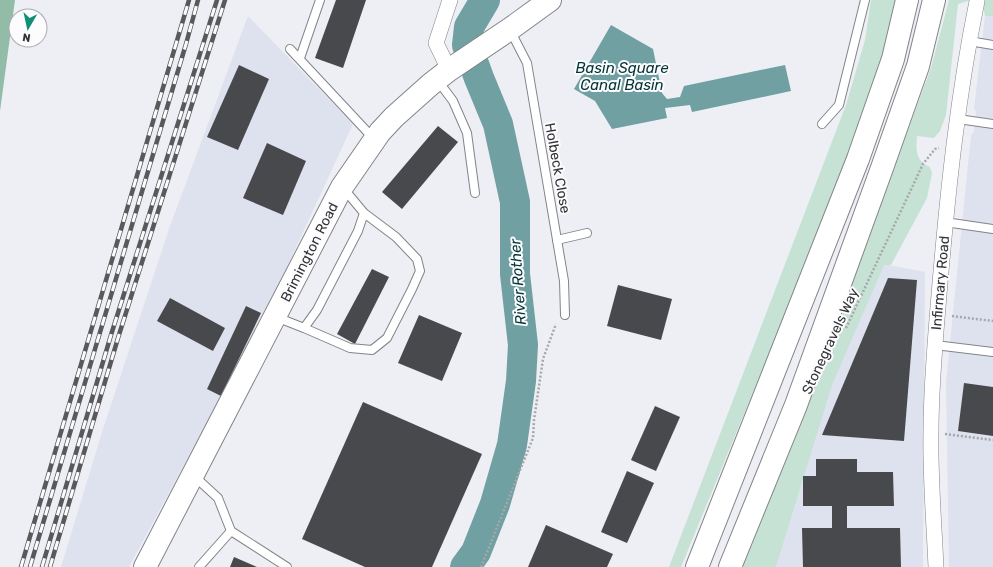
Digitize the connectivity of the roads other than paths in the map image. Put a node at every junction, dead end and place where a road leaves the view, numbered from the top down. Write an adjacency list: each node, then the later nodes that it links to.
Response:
1 (320, 0): 12 (lane)
2 (450, 0): 13 (street)
3 (550, 0): 8 (main road, Brimington Road)
4 (865, 0): 15 (lane)
5 (907, 0): 35 (main road)
6 (934, 0): 36 (main road)
7 (977, 1): 9 (street, Infirmary Road)
8 (510, 29): 13 (main road, Brimington Road); 24 (lane, Holbeck Close)
9 (969, 41): 10 (lane); 14 (street, Infirmary Road)
10 (993, 45)
11 (290, 49): 12 (lane)
12 (300, 58): 17 (lane)
13 (443, 75): 17 (main road, Brimington Road); 19 (lane)
14 (958, 119): 16 (lane); 21 (street, Infirmary Road)
15 (822, 124)
16 (993, 124)
17 (375, 139): 18 (main road, Brimington Road)
18 (342, 187): 20 (lane); 26 (main road, Brimington Road)
19 (475, 193)
20 (364, 213): 27 (lane); 27 (lane)
21 (945, 222): 22 (lane); 28 (street, Infirmary Road)
22 (993, 229)
23 (587, 233): 24 (lane)
24 (558, 240): 25 (lane, Holbeck Close)
25 (565, 315)
26 (275, 317): 27 (lane); 30 (main road, Brimington Road)
27 (304, 328)
28 (934, 345): 29 (lane); 37 (street, Infirmary Road)
29 (993, 352)
30 (192, 474): 31 (lane); 32 (main road, Brimington Road)
31 (231, 531): 33 (lane); 34 (lane)
32 (145, 567)
33 (199, 567)
34 (287, 567)
35 (697, 567)
36 (730, 567)
37 (936, 567)

